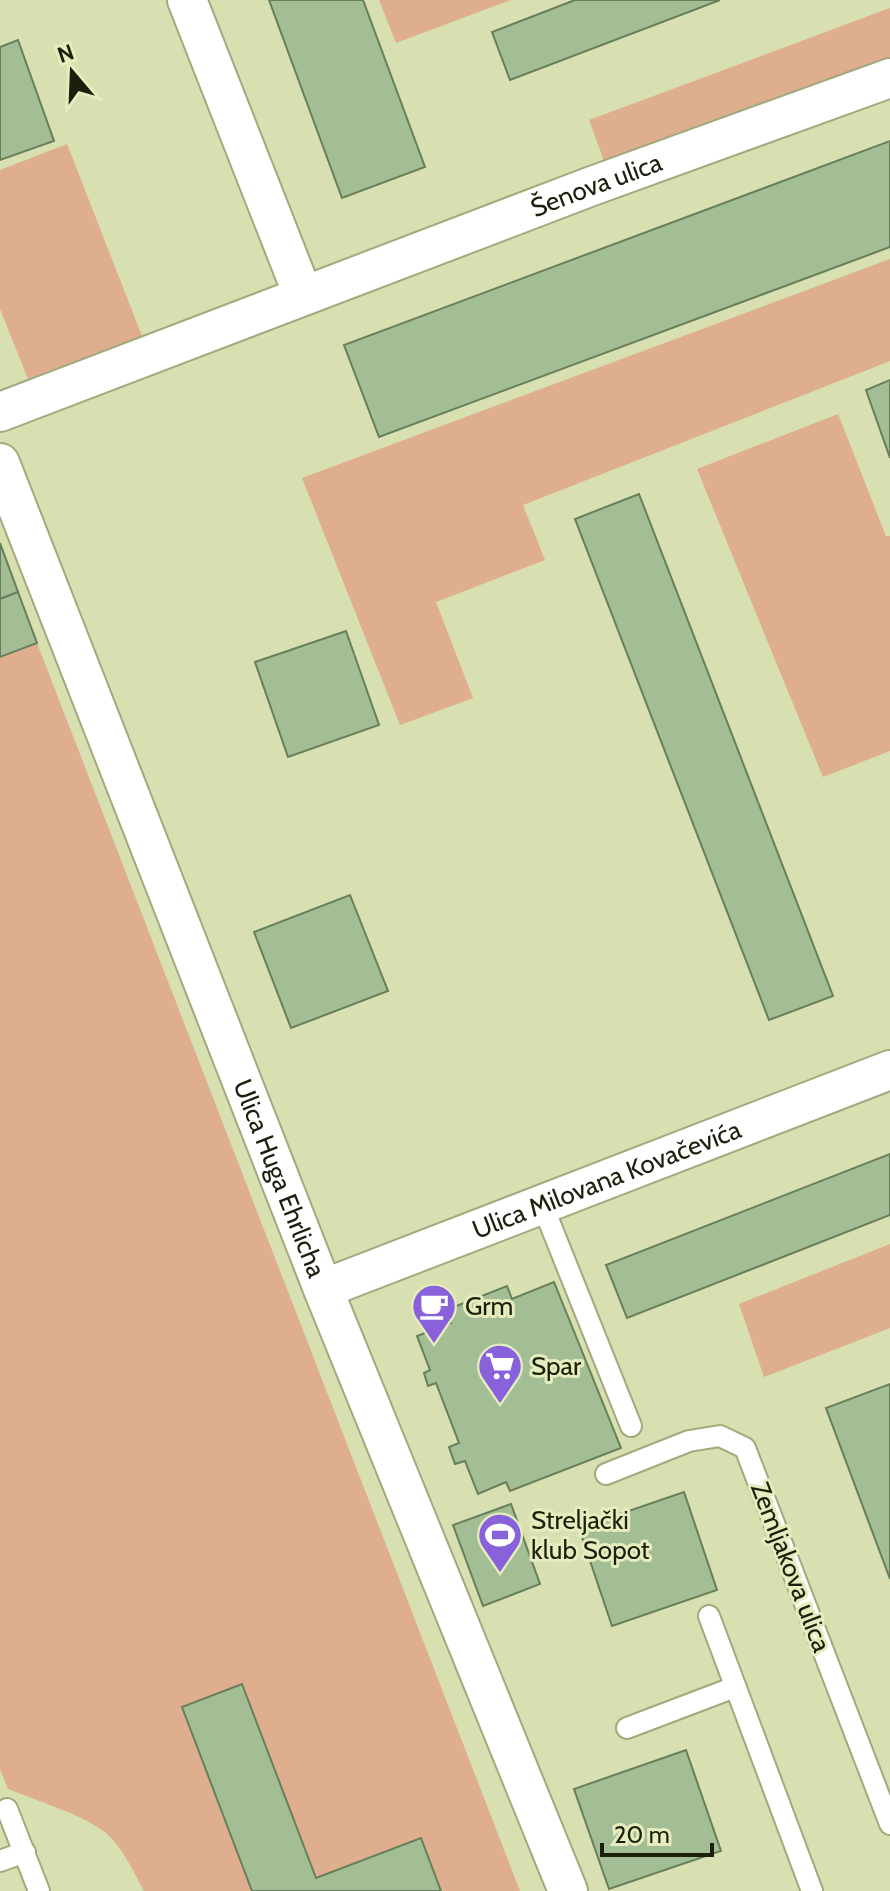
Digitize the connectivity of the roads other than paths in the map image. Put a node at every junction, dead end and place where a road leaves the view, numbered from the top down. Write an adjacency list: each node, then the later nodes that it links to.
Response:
1 (187, 0): 3 (street)
2 (890, 78): 3 (street, Šenova ulica)
3 (303, 295): 4 (street, Šenova ulica)
4 (0, 412)
5 (0, 463): 8 (street, Ulica Huga Ehrlicha)
6 (890, 1070): 7 (street, Ulica Milovana Kovačevića)
7 (542, 1204): 8 (street, Ulica Milovana Kovačevića); 9 (lane)
8 (323, 1289): 19 (street, Ulica Huga Ehrlicha)
9 (631, 1426)
10 (606, 1474): 15 (lane, Zemljakova ulica)
11 (709, 1616): 12 (lane)
12 (735, 1687): 13 (lane); 20 (lane)
13 (627, 1728)
14 (7, 1809): 16 (lane)
15 (890, 1824)
16 (25, 1852): 17 (lane); 18 (lane)
17 (0, 1861)
18 (39, 1891)
19 (568, 1891)
20 (812, 1891)

